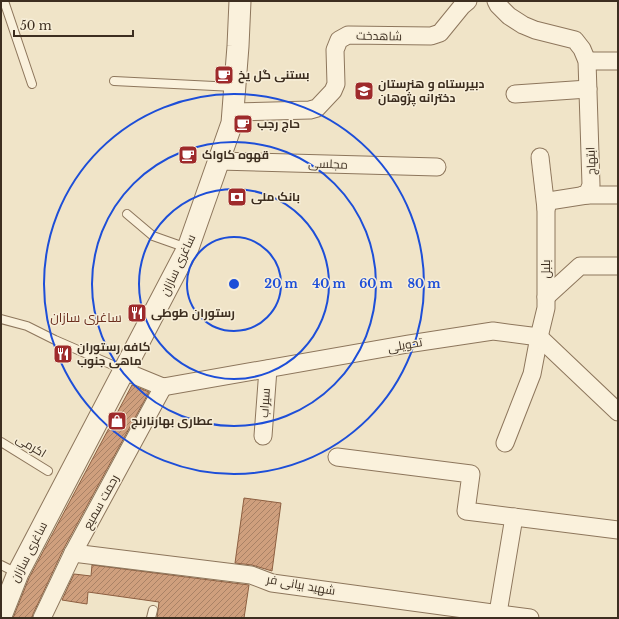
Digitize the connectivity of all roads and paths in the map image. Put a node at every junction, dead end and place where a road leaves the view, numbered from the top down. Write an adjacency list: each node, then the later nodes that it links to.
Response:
1 (4, 1): 8 (lane)
2 (240, 1): 9 (street, ساغری سازان)
3 (468, 1): 12 (street, شاهدخت)
4 (496, 1): 5 (street, ابتهاج)
5 (587, 61): 6 (street); 10 (street, ابتهاج)
6 (618, 61)
7 (114, 81): 9 (lane)
8 (32, 84)
9 (235, 87): 12 (street, ساغری سازان)
10 (588, 89): 11 (street); 16 (street, ابتهاج)
11 (515, 94)
12 (233, 112): 14 (street, ساغری سازان)
13 (540, 157): 18 (street, بلبل)
14 (218, 161): 15 (street, مجلسی); 20 (street, ساغری سازان)
15 (437, 167)
16 (583, 195): 17 (street); 18 (street)
17 (618, 195)
18 (548, 205): 22 (street, بلبل)
19 (127, 214): 20 (lane)
20 (188, 248): 26 (street, ساغری سازان)
21 (618, 266): 22 (street)
22 (546, 297): 24 (street, بلبل)
23 (1, 319): 26 (lane)
24 (539, 337): 25 (street, تحویلی); 28 (street); 31 (street, بلبل)
25 (268, 369): 27 (street, تحویلی); 29 (street, سیراب)
26 (124, 371): 27 (street); 37 (street, ساغری سازان)
27 (163, 387): 36 (street, رحمت سمیع)
28 (618, 412)
29 (263, 436)
30 (1, 442): 33 (lane, اکرمی)
31 (505, 443)
32 (336, 457): 34 (street)
33 (48, 471)
34 (514, 517): 35 (street); 38 (street)
35 (618, 530)
36 (73, 553): 38 (street, شهید بیانی فر); 40 (street, رحمت سمیع)
37 (9, 569): 39 (street, ساغری سازان)
38 (498, 613): 41 (street, شهید بیانی فر)
39 (1, 616)
40 (42, 618)
41 (530, 618)

